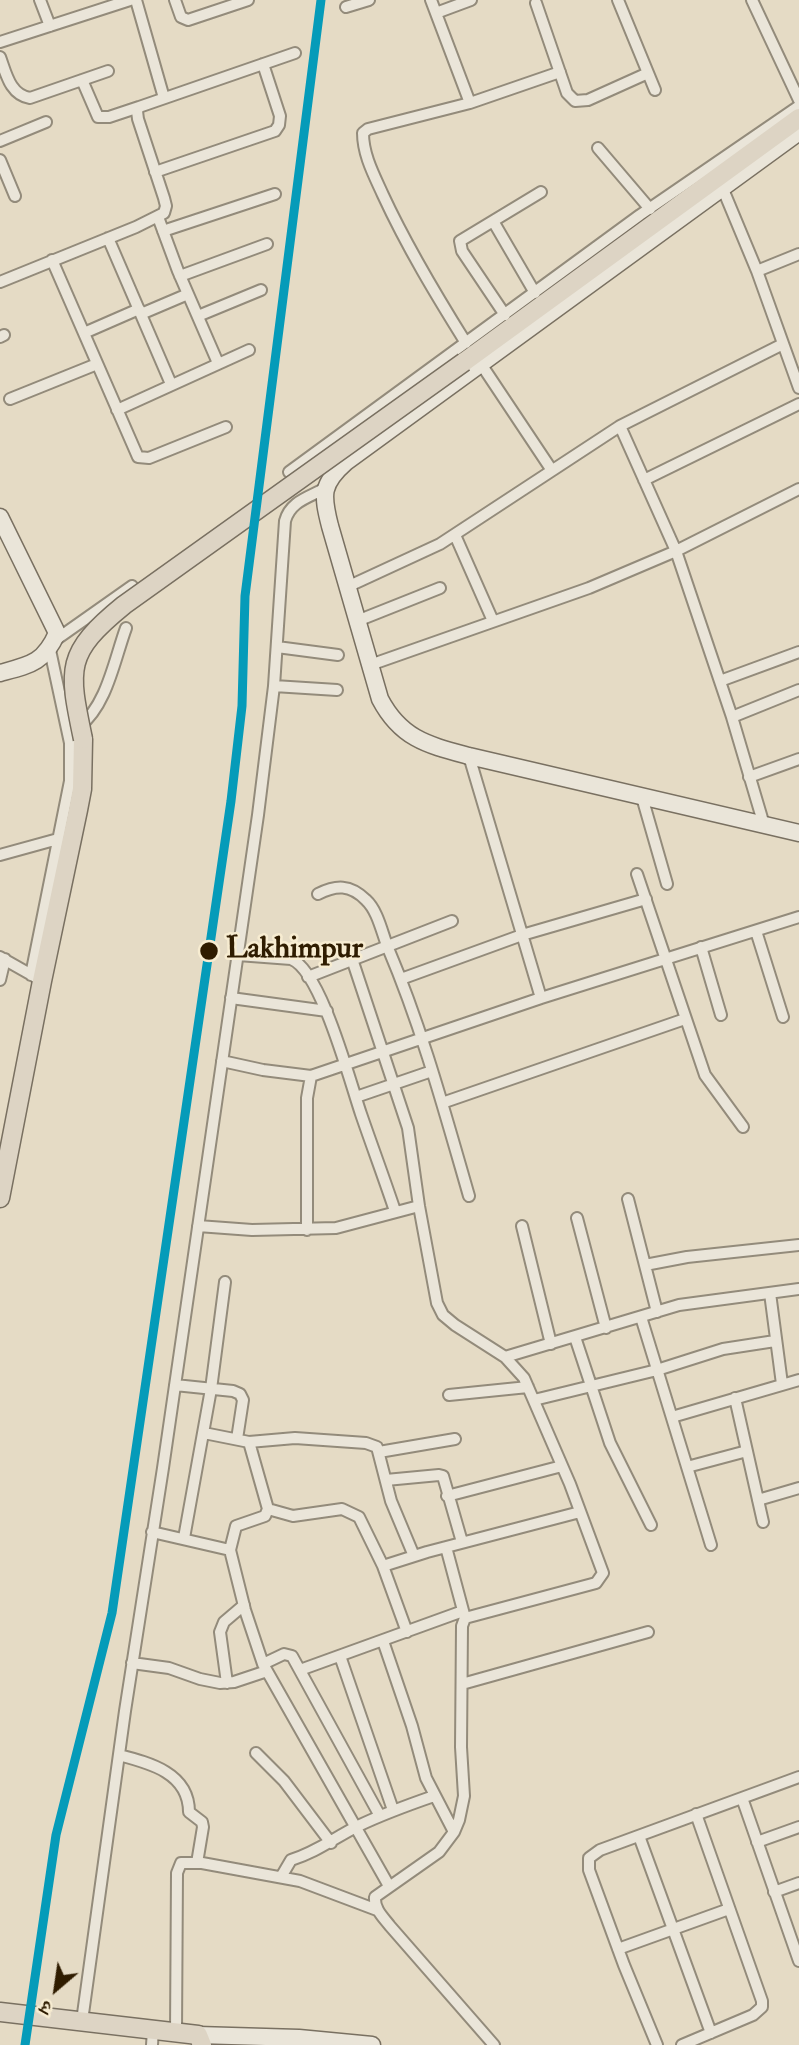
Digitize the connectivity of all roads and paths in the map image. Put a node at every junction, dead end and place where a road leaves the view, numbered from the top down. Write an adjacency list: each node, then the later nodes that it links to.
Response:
1 (40, 0): 14 (street)
2 (130, 0): 14 (street)
3 (136, 0): 24 (street)
4 (175, 0): 5 (street)
5 (248, 0)
6 (369, 0): 12 (street)
7 (431, 0): 13 (street)
8 (471, 0): 13 (street)
9 (618, 0): 21 (street)
10 (752, 0): 27 (street)
11 (536, 3): 20 (street)
12 (346, 7)
13 (436, 13): 25 (street)
14 (50, 26): 15 (street)
15 (0, 42)
16 (295, 53): 18 (street)
17 (0, 57): 22 (street)
18 (263, 64): 24 (street); 32 (street)
19 (108, 71): 22 (street)
20 (560, 72): 21 (street); 25 (street)
21 (648, 73): 23 (street)
22 (82, 80): 26 (street)
23 (655, 90)
24 (164, 98): 26 (street)
25 (470, 103): 55 (street)
26 (139, 107): 32 (street)
27 (799, 115): 33 (main road); 37 (street); 95 (main road, bridge)
28 (46, 122): 29 (street)
29 (0, 141)
30 (598, 148): 37 (street)
31 (0, 160): 36 (street)
32 (155, 172): 38 (street)
33 (722, 187): 45 (street); 61 (main road)
34 (541, 192): 39 (street)
35 (275, 194): 40 (street)
36 (15, 196)
37 (650, 209): 49 (street)
38 (158, 217): 40 (street); 41 (street)
39 (493, 221): 49 (street); 52 (street)
40 (163, 231): 46 (street)
41 (108, 238): 44 (street); 51 (street)
42 (267, 244): 46 (street)
43 (799, 254): 45 (street)
44 (52, 260): 47 (street); 54 (street)
45 (757, 271): 56 (street)
46 (180, 276): 50 (street)
47 (0, 282)
48 (261, 290): 53 (street)
49 (535, 293): 52 (street)
50 (188, 295): 51 (street); 53 (street)
51 (140, 312): 54 (street); 62 (street)
52 (505, 315): 55 (street)
53 (198, 316): 60 (street)
54 (84, 333): 59 (street)
55 (466, 343): 70 (street)
56 (785, 349): 57 (street); 63 (street); 67 (street)
57 (799, 349)
58 (249, 350): 60 (street)
59 (97, 363): 64 (street); 66 (street)
60 (218, 363): 62 (street)
61 (481, 364): 69 (street); 72 (main road)
62 (171, 384): 66 (street)
63 (799, 388)
64 (10, 398)
65 (799, 404): 71 (street)
66 (117, 410): 68 (street)
67 (620, 426): 69 (street); 71 (street)
68 (226, 427)
69 (551, 469): 76 (street)
70 (289, 472)
71 (644, 480): 77 (street)
72 (324, 489): 79 (main road); 85 (street)
73 (799, 489): 77 (street)
74 (0, 516): 75 (main road)
75 (4, 535): 84 (main road)
76 (454, 535): 79 (street); 82 (street)
77 (676, 551): 82 (street); 90 (street)
78 (132, 586): 84 (street)
79 (347, 587): 81 (main road)
80 (440, 588): 81 (street)
81 (357, 621): 88 (main road)
82 (493, 621): 88 (street)
83 (126, 628): 95 (street)
84 (52, 645): 89 (main road); 95 (street)
85 (277, 647): 87 (street); 91 (street)
86 (799, 652): 90 (street)
87 (338, 655)
88 (370, 665): 96 (main road)
89 (0, 673)
90 (720, 681): 94 (street)
91 (274, 686): 92 (street); 114 (street)
92 (337, 690)
93 (799, 690): 94 (street)
94 (732, 716): 98 (street)
95 (76, 737): 102 (street); 119 (main road)
96 (469, 756): 99 (main road); 111 (street)
97 (799, 759): 98 (street)
98 (749, 777): 100 (street)
99 (642, 797): 100 (main road); 105 (street)
100 (764, 825): 101 (main road)
101 (799, 833)
102 (58, 839): 103 (street); 119 (street)
103 (0, 855)
104 (637, 874): 107 (street)
105 (667, 884)
106 (318, 894): 112 (street)
107 (646, 899): 111 (street); 117 (street)
108 (799, 917): 110 (street)
109 (452, 921): 112 (street)
110 (756, 931): 113 (street); 126 (street)
111 (522, 935): 120 (street); 123 (street)
112 (387, 945): 116 (street); 120 (street)
113 (701, 947): 117 (street); 125 (street)
114 (238, 955): 118 (street); 122 (street)
115 (2, 958): 119 (street); 121 (street)
116 (352, 959): 118 (street); 129 (street)
117 (664, 959): 123 (street); 127 (street)
118 (308, 976): 124 (street)
119 (37, 978): 139 (main road)
120 (401, 979): 128 (street)
121 (0, 980)
122 (231, 998): 124 (street); 130 (street)
123 (541, 998): 128 (street)
124 (327, 1011): 131 (street)
125 (721, 1015)
126 (782, 1017)
127 (685, 1019): 136 (street); 137 (street)
128 (422, 1038): 129 (street); 132 (street)
129 (381, 1051): 131 (street); 134 (street)
130 (222, 1062): 133 (street); 144 (street)
131 (345, 1063): 133 (street); 135 (street)
132 (432, 1071): 134 (street); 136 (street)
133 (311, 1076): 146 (street)
134 (392, 1084): 135 (street); 141 (street)
135 (356, 1097): 142 (street)
136 (442, 1103): 138 (street)
137 (743, 1127)
138 (469, 1196)
139 (0, 1198)
140 (628, 1199): 148 (street)
141 (419, 1206): 142 (street); 158 (street)
142 (395, 1211): 146 (street)
143 (577, 1219): 154 (street)
144 (198, 1226): 146 (street); 162 (street)
145 (522, 1226): 157 (street)
146 (307, 1230)
147 (799, 1245): 148 (street)
148 (645, 1265): 152 (street)
149 (225, 1282): 165 (street)
150 (799, 1289): 151 (street)
151 (770, 1293): 152 (street); 156 (street)
152 (657, 1312): 153 (street)
153 (641, 1317): 154 (street); 159 (street)
154 (606, 1328): 155 (street)
155 (575, 1337): 157 (street); 164 (street)
156 (775, 1341): 159 (street); 161 (street)
157 (551, 1344): 158 (street)
158 (505, 1357): 163 (street)
159 (657, 1370): 164 (street); 169 (street)
160 (799, 1380): 161 (street)
161 (782, 1384): 167 (street)
162 (175, 1385): 165 (street); 186 (street)
163 (528, 1387): 166 (street); 168 (street)
164 (591, 1387): 168 (street); 185 (street)
165 (211, 1389): 170 (street); 171 (street)
166 (449, 1395)
167 (735, 1398): 169 (street); 174 (street)
168 (534, 1400): 176 (street)
169 (672, 1417): 177 (street)
170 (204, 1433): 171 (street); 187 (street)
171 (237, 1439): 173 (street)
172 (455, 1439): 175 (street)
173 (249, 1442): 175 (street); 182 (street)
174 (747, 1451): 177 (street); 181 (street)
175 (379, 1452): 178 (street)
176 (562, 1466): 180 (street); 183 (street)
177 (687, 1467): 189 (street)
178 (386, 1480): 180 (street); 192 (street)
179 (799, 1488): 181 (street)
180 (447, 1496): 188 (street)
181 (758, 1500): 184 (street)
182 (268, 1509): 191 (street); 193 (street)
183 (580, 1511): 188 (street); 195 (street)
184 (763, 1522)
185 (651, 1525)
186 (152, 1532): 187 (street); 200 (street)
187 (184, 1538): 191 (street)
188 (462, 1542): 190 (street)
189 (711, 1545)
190 (446, 1547): 192 (street); 195 (street)
191 (230, 1550): 194 (street)
192 (414, 1556): 193 (street)
193 (383, 1566): 196 (street)
194 (244, 1605): 201 (street); 203 (street)
195 (464, 1615): 196 (street); 204 (street)
196 (407, 1632): 198 (street)
197 (648, 1632): 204 (street)
198 (383, 1641): 199 (street); 208 (street)
199 (340, 1656): 202 (street); 210 (street)
200 (132, 1663): 203 (street); 206 (street)
201 (265, 1667): 202 (street); 203 (street); 213 (street)
202 (300, 1670): 212 (street)
203 (227, 1683)
204 (462, 1684): 215 (street)
205 (257, 1753): 218 (street)
206 (119, 1755): 219 (street); 230 (street)
207 (799, 1777): 209 (street)
208 (434, 1796): 210 (street); 215 (street)
209 (742, 1798): 211 (street); 217 (street)
210 (393, 1810): 212 (street)
211 (696, 1814): 216 (street); 224 (street)
212 (380, 1816): 213 (street)
213 (356, 1827): 218 (street); 222 (street)
214 (799, 1827): 217 (street)
215 (454, 1832): 222 (street)
216 (639, 1836): 226 (street); 227 (street)
217 (757, 1842): 223 (street)
218 (331, 1843): 220 (street)
219 (197, 1863): 220 (street); 231 (street)
220 (281, 1877): 225 (street)
221 (799, 1884): 223 (street)
222 (389, 1886): 225 (street)
223 (774, 1892): 228 (street)
224 (729, 1909): 226 (street); 232 (street)
225 (377, 1910): 236 (street)
226 (673, 1929): 227 (street); 232 (street)
227 (618, 1950): 237 (street)
228 (799, 1961)
229 (0, 2012): 230 (main road)
230 (82, 2021): 233 (main road)
231 (176, 2032): 233 (main road); 234 (main road)
232 (711, 2033): 238 (street)
233 (153, 2038)
234 (200, 2040): 235 (main road)
235 (372, 2045)
236 (494, 2045)
237 (657, 2045)
238 (682, 2045)

